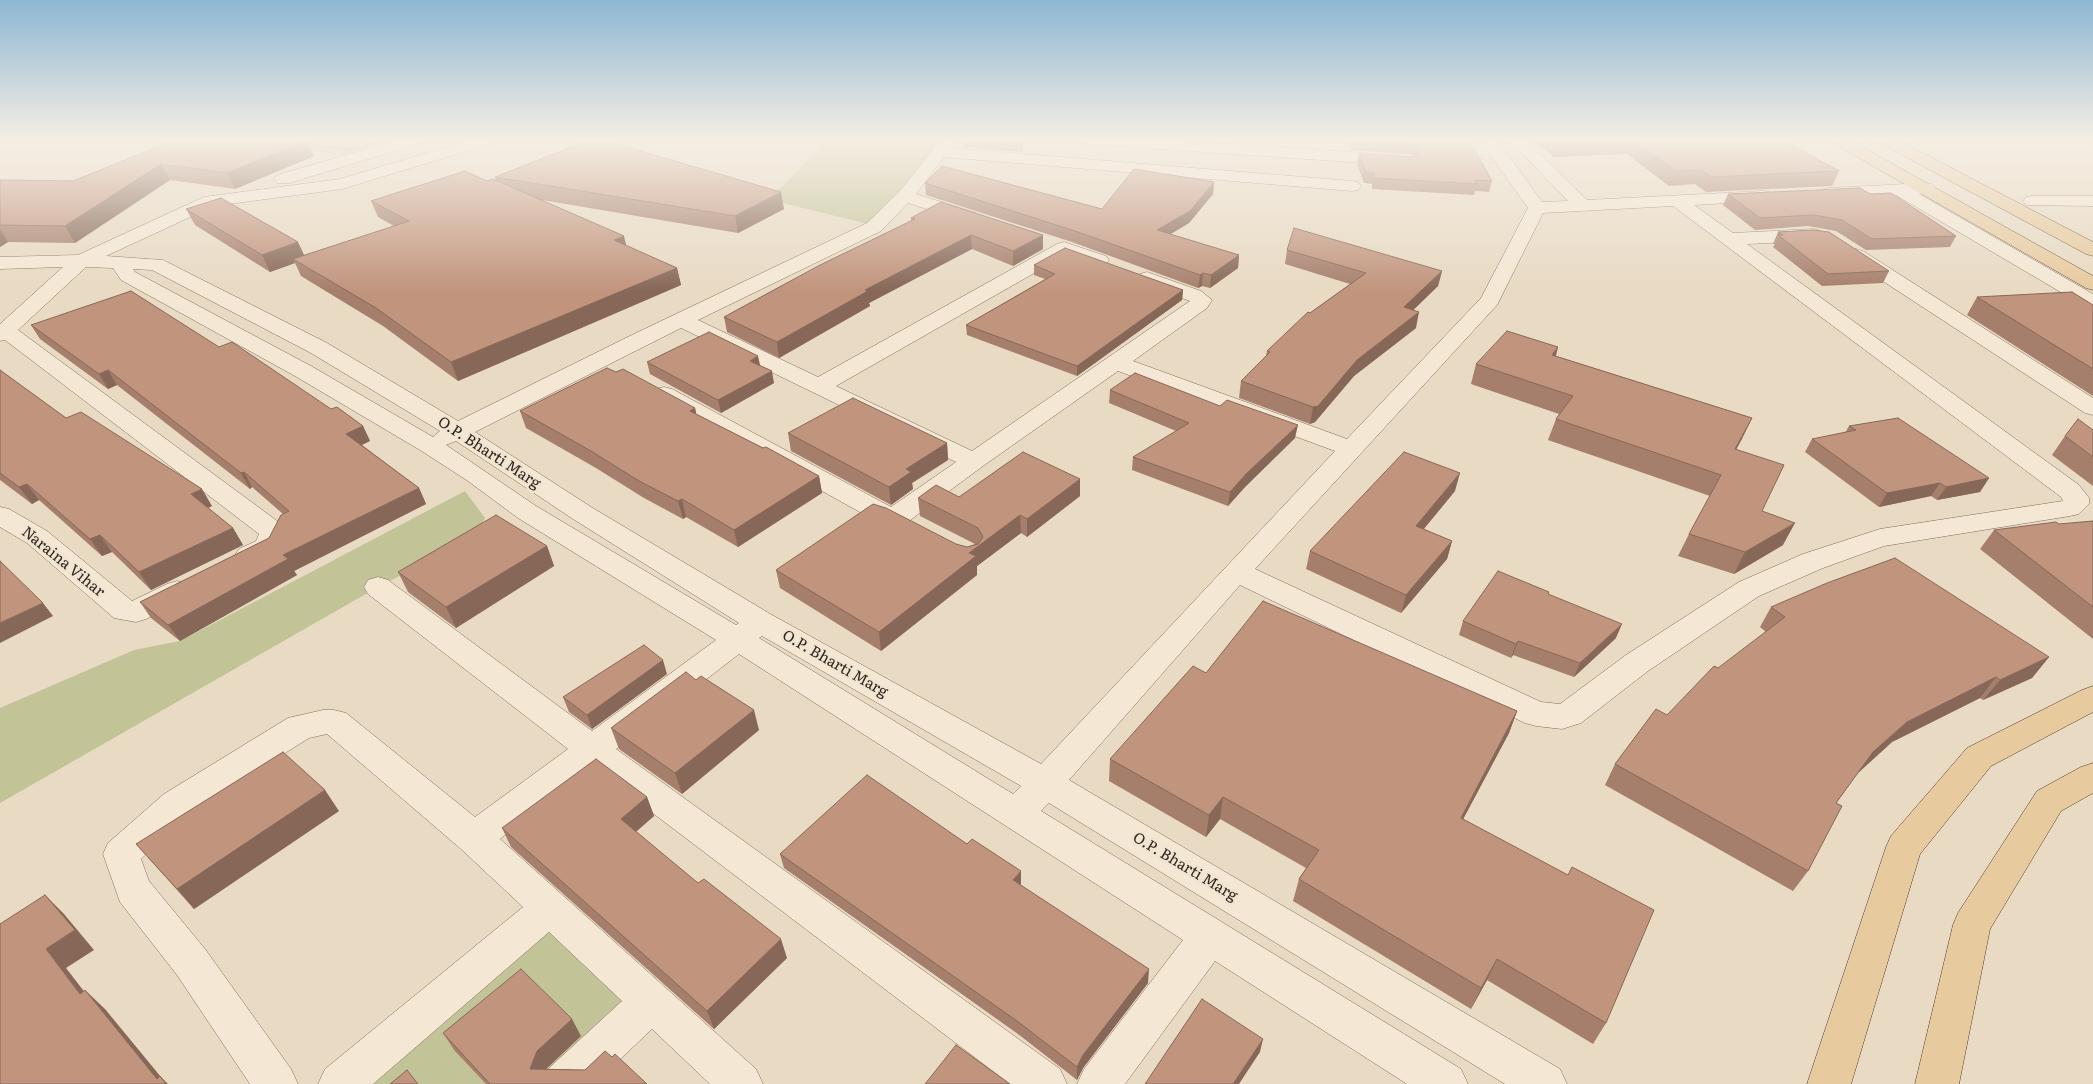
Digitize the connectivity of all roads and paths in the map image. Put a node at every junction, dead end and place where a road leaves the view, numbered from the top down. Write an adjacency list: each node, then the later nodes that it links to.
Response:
1 (248, 190): 15 (street)
2 (299, 190): 15 (street)
3 (910, 190): 13 (street)
4 (1523, 190): 20 (street)
5 (1567, 190): 19 (street)
6 (1900, 190): 7 (street); 12 (street); 30 (street)
7 (1905, 190)
8 (1929, 190): 29 (main road)
9 (1949, 190): 28 (main road)
10 (1979, 190): 24 (main road)
11 (2009, 190): 17 (main road)
12 (1814, 194)
13 (905, 196): 21 (street); 31 (street)
14 (1776, 196): 16 (street)
15 (210, 201): 25 (street)
16 (1677, 201): 19 (street); 23 (street)
17 (2032, 201): 18 (street); 22 (main road)
18 (2093, 201)
19 (1583, 206): 20 (street)
20 (1537, 208): 39 (street)
21 (990, 224)
22 (2093, 232)
23 (1728, 239): 36 (street); 45 (street)
24 (2093, 250)
25 (81, 261): 26 (street, O.P. Bharti Marg); 27 (street, O.P. Bharti Marg); 32 (street)
26 (0, 263)
27 (119, 263): 37 (street, O.P. Bharti Marg); 38 (street, O.P. Bharti Marg)
28 (2093, 268)
29 (2093, 284)
30 (2093, 302)
31 (681, 320): 35 (street); 37 (street)
32 (2, 333): 44 (street)
33 (1117, 363): 35 (street); 39 (street); 40 (street)
34 (643, 383): 42 (street)
35 (817, 387): 40 (street)
36 (2093, 408)
37 (457, 431): 38 (street); 48 (street, O.P. Bharti Marg)
38 (430, 445): 48 (street, O.P. Bharti Marg)
39 (1350, 449): 45 (street)
40 (974, 461): 42 (street)
41 (0, 514): 46 (street, Naraina Vihar)
42 (894, 516): 43 (street)
43 (919, 529)
44 (232, 564)
45 (1236, 572): 52 (street)
46 (197, 582)
47 (378, 587): 50 (street)
48 (749, 630): 50 (street); 52 (street, O.P. Bharti Marg); 53 (street, O.P. Bharti Marg)
49 (2093, 698): 66 (main road)
50 (592, 749): 54 (street); 62 (street)
51 (2093, 777): 67 (main road)
52 (1045, 783): 53 (street); 65 (street, O.P. Bharti Marg)
53 (1016, 815): 56 (street, O.P. Bharti Marg)
54 (474, 838): 55 (street); 58 (street)
55 (550, 908): 57 (street); 59 (street)
56 (1210, 936): 63 (street); 64 (street, O.P. Bharti Marg)
57 (651, 1002): 60 (street); 61 (street)
58 (276, 1084)
59 (340, 1084)
60 (563, 1084)
61 (741, 1084)
62 (1045, 1084)
63 (1099, 1084)
64 (1446, 1084)
65 (1545, 1084)
66 (1829, 1084)
67 (1937, 1084)

